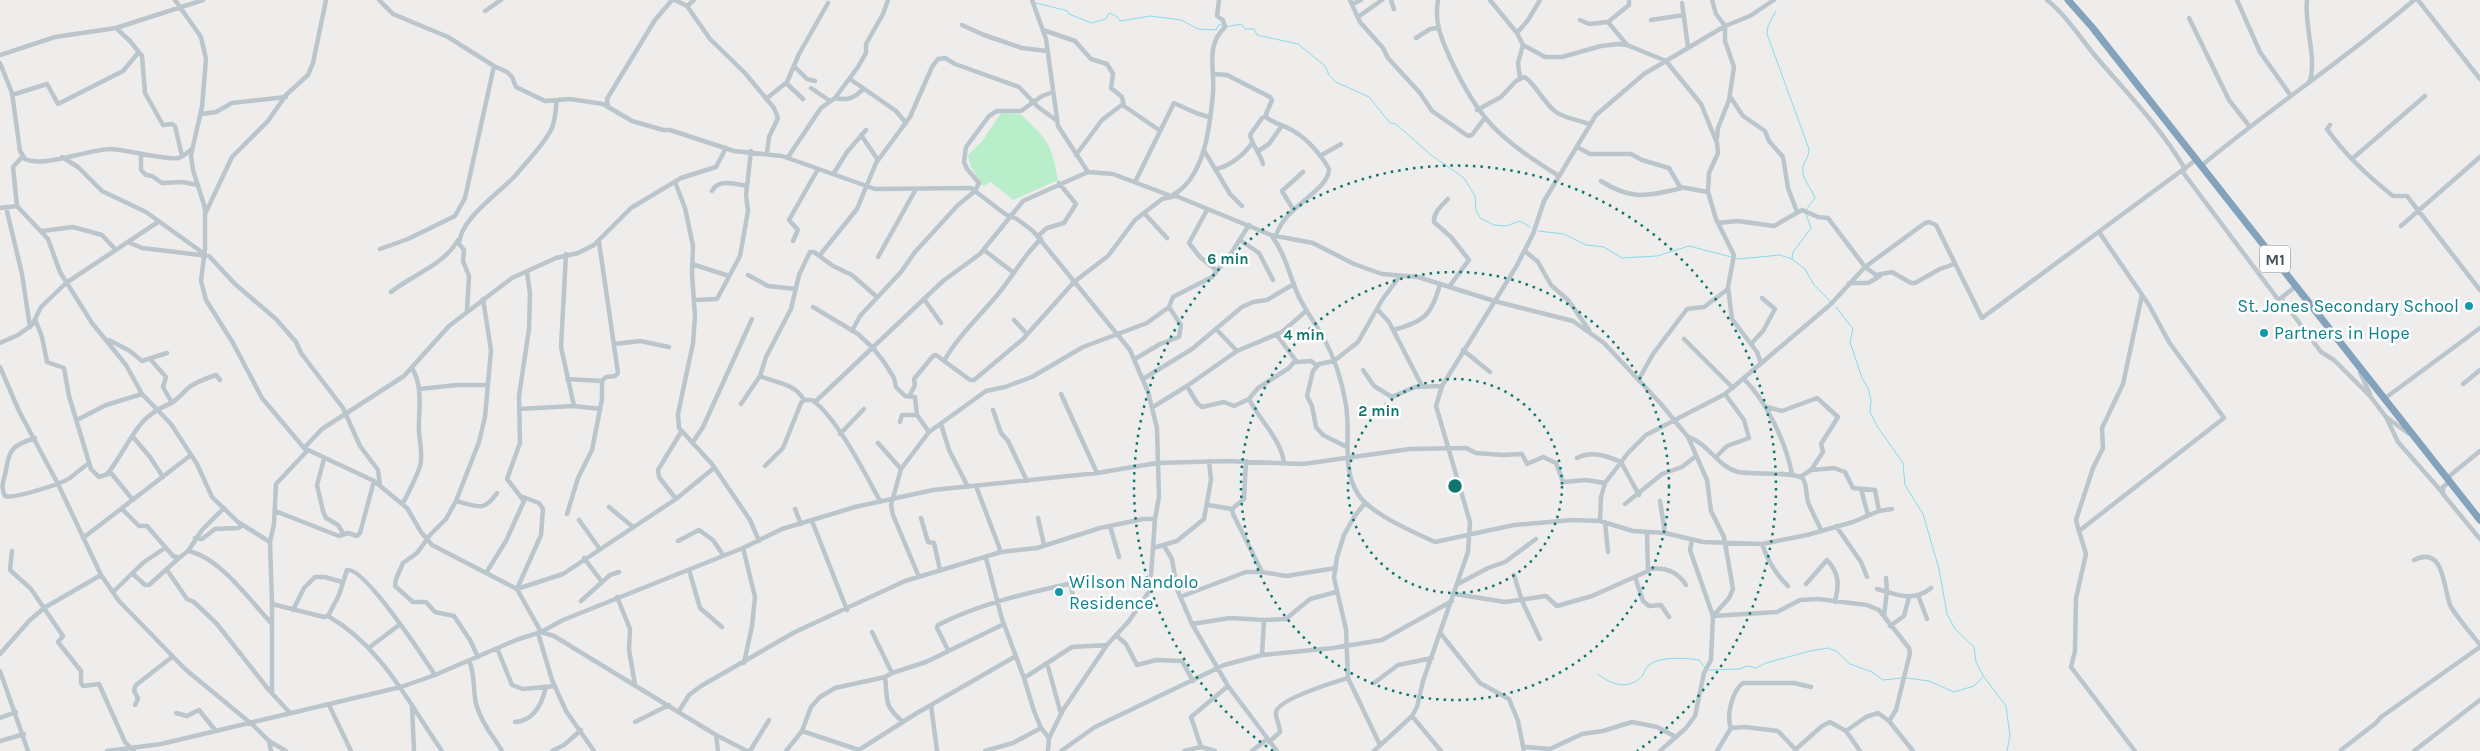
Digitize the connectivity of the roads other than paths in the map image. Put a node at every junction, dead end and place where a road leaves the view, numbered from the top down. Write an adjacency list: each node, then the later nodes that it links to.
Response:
1 (175, 0): 30 (street)
2 (202, 0): 30 (street)
3 (326, 0): 70 (street)
4 (379, 0): 54 (street)
5 (501, 0): 32 (street)
6 (674, 0): 29 (street); 77 (street)
7 (694, 0): 29 (street)
8 (888, 0): 58 (street)
9 (1032, 0): 43 (street)
10 (1219, 0): 56 (street)
11 (1361, 0): 26 (street)
12 (1382, 0): 34 (street)
13 (1391, 0): 31 (street)
14 (1438, 0): 42 (street)
15 (1490, 0): 44 (street)
16 (1540, 0): 44 (street)
17 (1629, 0): 38 (street)
18 (1712, 0): 40 (street)
19 (1774, 0): 40 (street)
20 (2047, 0): 117 (street)
21 (2068, 0): 112 (highway, M1)
22 (2237, 0): 68 (street)
23 (2306, 0): 62 (street)
24 (2417, 0): 25 (street); 59 (street); 62 (street)
25 (2425, 0)
26 (1351, 2): 34 (street)
27 (828, 3): 55 (street)
28 (1682, 3): 33 (street)
29 (687, 6): 71 (street)
30 (180, 8): 41 (street); 79 (street)
31 (1394, 9)
32 (485, 11)
33 (1684, 16): 37 (street); 48 (street)
34 (1358, 17): 82 (street)
35 (2189, 18): 87 (street)
36 (1580, 20): 38 (street)
37 (1651, 20)
38 (1608, 22): 47 (street)
39 (962, 25): 49 (street)
40 (1725, 26): 48 (street); 67 (street)
41 (116, 28): 50 (street); 51 (street)
42 (1437, 28): 45 (street); 78 (street)
43 (1043, 30): 49 (street); 76 (street)
44 (1516, 32): 46 (street)
45 (1416, 38)
46 (1522, 45): 47 (street); 57 (street)
47 (1627, 45): 52 (street)
48 (1688, 48): 52 (street)
49 (1047, 51): 65 (street)
50 (139, 52): 66 (street); 104 (street)
51 (0, 55)
52 (1666, 61): 85 (street); 92 (street)
53 (0, 63): 66 (street)
54 (494, 66): 73 (street); 162 (street)
55 (794, 66): 60 (street); 61 (street)
56 (1213, 74): 80 (street); 81 (street)
57 (1520, 78): 78 (street); 85 (street)
58 (850, 79): 64 (street); 74 (street)
59 (2480, 79)
60 (815, 81)
61 (786, 83): 71 (street); 72 (street)
62 (2309, 84): 68 (street)
63 (811, 88): 74 (street)
64 (863, 89): 74 (street); 84 (street)
65 (1053, 92): 75 (street); 83 (street)
66 (12, 95): 106 (street)
67 (1730, 96): 92 (street); 143 (street)
68 (2291, 96): 87 (street)
69 (2425, 96): 110 (street)
70 (286, 97): 79 (street); 145 (street)
71 (766, 99): 101 (street)
72 (803, 99)
73 (556, 100): 77 (street); 155 (street)
74 (833, 100): 108 (street)
75 (1034, 101): 83 (street); 84 (street); 132 (street)
76 (1123, 104): 90 (street); 103 (street)
77 (608, 106): 97 (street)
78 (1477, 110): 82 (street)
79 (201, 114): 96 (street)
80 (1266, 116): 88 (street); 93 (street)
81 (1209, 117): 90 (street); 100 (street)
82 (1484, 119): 121 (street)
83 (1056, 120): 103 (street)
84 (906, 124): 111 (street)
85 (1589, 124): 95 (street)
86 (2330, 125): 110 (street)
87 (2250, 126): 114 (street)
88 (1281, 127): 99 (street); 105 (street)
89 (866, 130): 91 (street)
90 (1159, 130): 124 (street)
91 (861, 135): 111 (street); 120 (street)
92 (1717, 143): 133 (street)
93 (1252, 144): 99 (street); 116 (street)
94 (1342, 144): 105 (street)
95 (1577, 147): 121 (street); 129 (street)
96 (192, 148): 104 (street); 126 (street)
97 (726, 148): 98 (street); 123 (street)
98 (750, 151): 101 (street); 127 (street)
99 (1258, 151): 113 (street)
100 (1205, 152): 116 (street); 134 (street)
101 (767, 153): 108 (street)
102 (141, 154): 104 (street); 107 (street); 126 (street)
103 (1076, 155): 118 (street)
104 (182, 156)
105 (1320, 156): 140 (street)
106 (22, 157): 107 (street); 136 (street)
107 (62, 157): 147 (street)
108 (788, 157): 115 (street)
109 (2480, 157): 142 (street)
110 (2352, 159): 142 (street)
111 (878, 160): 128 (street)
112 (2196, 160): 114 (highway, M1); 117 (street)
113 (1263, 164)
114 (2202, 166): 185 (highway, M1)
115 (818, 169): 120 (street); 158 (street)
116 (1216, 169): 137 (street)
117 (2184, 170): 152 (street); 196 (street)
118 (1088, 172): 124 (street); 125 (street)
119 (1303, 172): 140 (street)
120 (834, 173): 128 (street)
121 (1559, 176): 164 (street)
122 (1601, 181): 129 (street)
123 (675, 182): 160 (street); 169 (street)
124 (1135, 182): 134 (street)
125 (1059, 183): 146 (street); 154 (street)
126 (198, 185): 145 (street)
127 (747, 186): 131 (street); 176 (street)
128 (867, 186): 130 (street); 167 (street)
129 (1683, 188): 133 (street)
130 (916, 189): 132 (street); 168 (street)
131 (712, 191)
132 (975, 191): 146 (street); 192 (street)
133 (1708, 192): 148 (street)
134 (1171, 196): 141 (street); 144 (street)
135 (1448, 199): 186 (street)
136 (17, 206): 138 (street); 151 (street)
137 (1242, 206)
138 (6, 207): 139 (street); 208 (street)
139 (0, 208)
140 (1293, 209): 153 (street)
141 (1207, 210): 149 (street); 172 (street)
142 (2420, 211): 150 (street); 189 (street)
143 (1797, 212): 148 (street); 171 (street)
144 (1144, 213): 156 (street); 180 (street)
145 (205, 214): 165 (street)
146 (1011, 216): 154 (street); 163 (street)
147 (158, 222): 159 (street); 165 (street)
148 (1718, 223): 188 (street)
149 (1249, 225): 153 (street); 157 (street)
150 (2401, 226)
151 (42, 231): 161 (street); 181 (street)
152 (2099, 232): 170 (street); 191 (street)
153 (1274, 236): 178 (street); 182 (street)
154 (1039, 237): 174 (street); 180 (street)
155 (459, 238): 190 (street); 202 (street)
156 (1167, 238)
157 (1240, 240): 172 (street); 179 (street)
158 (793, 241)
159 (128, 242): 161 (street); 165 (street)
160 (599, 242): 166 (street); 222 (street)
161 (115, 249): 181 (street)
162 (380, 249)
163 (984, 250): 174 (street); 195 (street)
164 (1525, 251): 198 (street); 213 (street)
165 (204, 254): 275 (street); 292 (street)
166 (566, 254): 173 (street); 244 (street)
167 (820, 255): 187 (street); 192 (street)
168 (878, 257)
169 (692, 264): 176 (street); 197 (street)
170 (1954, 264): 171 (street); 177 (street)
171 (1865, 267): 177 (street); 184 (street)
172 (1217, 271): 200 (street)
173 (527, 272): 194 (street); 271 (street)
174 (1014, 273): 231 (street)
175 (748, 275): 187 (street)
176 (729, 276): 197 (street)
177 (1881, 276): 184 (street)
178 (1399, 277): 183 (street); 201 (street)
179 (1273, 280)
180 (1074, 282): 215 (street); 216 (street)
181 (66, 283): 204 (street); 218 (street)
182 (1294, 284): 203 (street); 210 (street)
183 (1440, 284): 186 (street); 211 (street)
184 (1849, 284): 234 (street)
185 (2296, 286): 196 (street); 214 (highway, M1)
186 (1450, 288): 198 (street)
187 (796, 289): 242 (street)
188 (1728, 289): 223 (street); 245 (street)
189 (2480, 290)
190 (391, 292)
191 (2142, 295): 364 (street); 364 (street)
192 (877, 297): 212 (street)
193 (1762, 298): 223 (street)
194 (483, 299): 202 (street); 250 (street)
195 (924, 299): 207 (street); 225 (street)
196 (2280, 299): 220 (street)
197 (694, 300): 282 (street)
198 (1494, 301): 213 (street); 226 (street)
199 (813, 307): 212 (street)
200 (1169, 307): 215 (street); 229 (street)
201 (1377, 309): 211 (street); 233 (street)
202 (468, 311): 238 (street)
203 (1306, 311): 217 (street); 233 (street)
204 (36, 319): 208 (street); 278 (street)
205 (752, 319): 289 (street)
206 (1014, 320): 216 (street)
207 (941, 323)
208 (30, 327): 221 (street)
209 (2480, 328): 262 (street)
210 (1217, 330): 227 (street); 243 (street)
211 (1394, 330): 252 (street)
212 (852, 331): 225 (street)
213 (1590, 331): 245 (street)
214 (2331, 331): 220 (street); 235 (highway, M1)
215 (1115, 333): 229 (street); 281 (street)
216 (1027, 334): 231 (street)
217 (1276, 334): 227 (street); 232 (street)
218 (106, 338): 230 (street); 256 (street)
219 (1684, 339): 254 (street)
220 (2312, 340): 260 (street)
221 (0, 343)
222 (614, 344): 224 (street); 248 (street)
223 (1751, 344): 234 (street)
224 (669, 347)
225 (873, 348): 259 (street); 264 (street)
226 (1463, 350): 241 (street); 253 (street)
227 (1236, 351): 251 (street)
228 (167, 353): 230 (street)
229 (1135, 359): 243 (street)
230 (151, 360): 265 (street)
231 (944, 360): 259 (street)
232 (1295, 361): 236 (street); 261 (street)
233 (1334, 361): 236 (street); 291 (street)
234 (1761, 363): 246 (street)
235 (2356, 364): 260 (street); 262 (highway, M1)
236 (1317, 366): 291 (street)
237 (0, 367): 287 (street)
238 (412, 368): 255 (street); 275 (street)
239 (1363, 370): 252 (street)
240 (2480, 370): 249 (street)
241 (1490, 372)
242 (760, 376): 263 (street); 266 (street)
243 (1143, 378): 268 (street)
244 (567, 379): 248 (street); 267 (street)
245 (1639, 379): 279 (street)
246 (1744, 379): 254 (street); 269 (street)
247 (220, 380): 265 (street)
248 (602, 381): 272 (street)
249 (2463, 384)
250 (487, 385): 255 (street); 332 (street)
251 (1187, 386): 261 (street); 268 (street)
252 (1422, 386): 253 (street)
253 (1442, 386): 293 (street)
254 (1733, 388): 258 (street)
255 (419, 389): 336 (street)
256 (142, 394): 270 (street); 278 (street)
257 (1061, 394): 312 (street)
258 (1725, 394): 279 (street); 298 (street)
259 (910, 395): 276 (street)
260 (2370, 396): 277 (street)
261 (1249, 399): 305 (street)
262 (2384, 399): 288 (highway, M1)
263 (804, 400): 264 (street); 307 (street)
264 (815, 402): 284 (street)
265 (172, 403): 270 (street)
266 (741, 404)
267 (574, 406): 271 (street); 272 (street)
268 (1153, 407): 306 (street)
269 (1767, 407): 310 (street); 313 (street)
270 (157, 408): 285 (street); 295 (street)
271 (519, 409): 328 (street)
272 (600, 409): 347 (street)
273 (864, 409): 284 (street)
274 (993, 410): 318 (street)
275 (347, 415): 292 (street); 321 (street)
276 (917, 415): 280 (street); 283 (street)
277 (2386, 417): 288 (street); 325 (street)
278 (77, 420): 303 (street)
279 (1675, 421): 286 (street); 304 (street)
280 (900, 422)
281 (942, 424): 283 (street); 323 (street)
282 (681, 432): 289 (street); 330 (street)
283 (929, 432): 309 (street)
284 (840, 434): 333 (street)
285 (133, 437): 311 (street); 315 (street)
286 (1688, 437): 297 (street); 298 (street)
287 (35, 438): 320 (street); 320 (street)
288 (2417, 440): 317 (highway, M1)
289 (693, 442): 308 (street)
290 (878, 443): 309 (street)
291 (1347, 446): 296 (street)
292 (306, 449): 300 (street); 345 (street)
293 (1448, 449): 296 (street); 319 (street); 363 (street)
294 (2480, 451): 317 (street)
295 (190, 455): 315 (street); 340 (street)
296 (1346, 456): 305 (street); 335 (street)
297 (1696, 456): 327 (street); 376 (street)
298 (1716, 457): 313 (street)
299 (1577, 458): 304 (street)
300 (324, 459): 316 (street); 362 (street)
301 (1210, 461): 302 (street); 306 (street); 338 (street)
302 (1246, 461): 305 (street); 343 (street)
303 (89, 462): 311 (street); 320 (street)
304 (1621, 462): 319 (street); 327 (street)
305 (1284, 463)
306 (1157, 464): 312 (street); 351 (street)
307 (765, 466)
308 (714, 468): 330 (street); 372 (street)
309 (901, 469): 329 (street)
310 (1812, 470): 314 (street); 324 (street)
311 (108, 473): 331 (street)
312 (1097, 473): 318 (street)
313 (1792, 474): 314 (street)
314 (1800, 477): 361 (street)
315 (163, 478): 331 (street)
316 (374, 480): 321 (street); 362 (street)
317 (2448, 480): 325 (street); 353 (highway, M1)
318 (1027, 481): 322 (street)
319 (1606, 483): 355 (street)
320 (58, 484): 367 (street)
321 (380, 485): 336 (street)
322 (976, 486): 323 (street); 386 (street)
323 (968, 487): 329 (street)
324 (1861, 489): 346 (street); 348 (street)
325 (2442, 492): 371 (street)
326 (497, 493): 332 (street)
327 (1639, 495): 337 (street)
328 (523, 497): 401 (street); 416 (street)
329 (893, 498): 333 (street); 405 (street)
330 (676, 499): 360 (street)
331 (134, 500): 341 (street)
332 (456, 501): 369 (street)
333 (880, 501): 354 (street)
334 (1660, 501): 366 (street)
335 (1365, 503): 363 (street); 394 (street)
336 (402, 504): 369 (street)
337 (1625, 504)
338 (1208, 505): 343 (street); 379 (street)
339 (608, 507): 360 (street)
340 (224, 508): 357 (street); 368 (street)
341 (122, 509): 367 (street); 380 (street)
342 (795, 509): 356 (street)
343 (1232, 509): 400 (street)
344 (1892, 509): 346 (street)
345 (275, 511): 362 (street); 375 (street)
346 (1879, 511): 348 (street)
347 (567, 514)
348 (1868, 516): 359 (street)
349 (921, 518): 398 (street)
350 (1038, 518): 378 (street)
351 (1155, 519): 358 (street); 383 (street)
352 (579, 520): 381 (street)
353 (2480, 520)
354 (812, 521): 356 (street); 435 (street)
355 (1602, 522): 363 (street); 365 (street); 387 (street)
356 (800, 524): 372 (street)
357 (242, 525): 368 (street); 375 (street)
358 (1110, 526): 378 (street); 389 (street)
359 (1836, 526): 361 (street); 407 (street)
360 (633, 527): 381 (street)
361 (1821, 530): 377 (street)
362 (343, 533)
363 (1471, 533): 411 (street)
364 (2079, 533): 550 (street)
365 (1647, 534): 366 (street); 395 (street)
366 (1665, 534): 373 (street)
367 (83, 538): 403 (street)
368 (195, 538): 385 (street)
369 (427, 539): 401 (street); 463 (street)
370 (1536, 539): 411 (street)
371 (2480, 539)
372 (758, 540): 382 (street)
373 (1692, 540): 376 (street); 437 (street)
374 (678, 541): 388 (street)
375 (270, 542): 432 (street)
376 (1725, 543): 377 (street); 437 (street)
377 (1762, 544): 414 (street)
378 (1044, 545): 386 (street)
379 (1164, 546): 383 (street); 425 (street)
380 (165, 548): 390 (street); 402 (street)
381 (599, 548): 391 (street)
382 (743, 548): 388 (street); 466 (street)
383 (1153, 548): 451 (street)
384 (12, 551): 433 (street)
385 (188, 551): 390 (street); 442 (street)
386 (1001, 552): 392 (street)
387 (1608, 552)
388 (723, 556): 397 (street)
389 (1119, 557)
390 (179, 558): 396 (street)
391 (584, 558): 410 (street); 416 (street)
392 (986, 558): 398 (street); 429 (street)
393 (2414, 560): 455 (street)
394 (1336, 568): 400 (street); 419 (street)
395 (1650, 569): 406 (street); 413 (street)
396 (168, 570): 402 (street); 483 (street)
397 (690, 570): 423 (street); 447 (street)
398 (940, 570): 405 (street)
399 (619, 572): 410 (street)
400 (1262, 572): 425 (street)
401 (486, 573): 416 (street)
402 (133, 574): 418 (street)
403 (101, 575): 418 (street); 433 (street)
404 (1514, 575): 430 (street)
405 (919, 577): 435 (street)
406 (1635, 577): 430 (street); 438 (street)
407 (1867, 577)
408 (1886, 578): 420 (street)
409 (342, 582): 434 (street); 436 (street); 445 (street)
410 (602, 582): 428 (street)
411 (1458, 584): 421 (street)
412 (1806, 584): 431 (street)
413 (1686, 585)
414 (1788, 586)
415 (1930, 588): 422 (street)
416 (517, 589): 449 (street)
417 (1877, 589): 420 (street)
418 (113, 592): 462 (street)
419 (1336, 592): 441 (street); 454 (street)
420 (1887, 592): 426 (street); 439 (street)
421 (1455, 594): 427 (street); 430 (street)
422 (1918, 595): 426 (street); 440 (street)
423 (617, 597): 449 (street); 477 (street)
424 (1073, 597): 429 (street)
425 (1180, 597): 444 (street)
426 (1909, 597): 446 (street)
427 (1452, 600): 450 (street); 454 (street)
428 (581, 601)
429 (996, 601): 443 (street); 458 (street)
430 (1522, 601): 452 (street)
431 (1835, 602): 437 (street); 439 (street)
432 (272, 604): 434 (street); 442 (street)
433 (44, 608): 459 (street); 519 (street)
434 (293, 610): 436 (street)
435 (847, 610): 466 (street)
436 (328, 616): 456 (street)
437 (1714, 616): 511 (street)
438 (1669, 617)
439 (1884, 617): 446 (street)
440 (1927, 618)
441 (1264, 620): 444 (street); 460 (street)
442 (272, 624): 483 (street)
443 (1004, 624): 458 (street); 461 (street)
444 (1192, 624): 468 (street)
445 (400, 625): 456 (street); 471 (street)
446 (1890, 626): 498 (street)
447 (722, 627)
448 (872, 632): 470 (street)
449 (540, 633): 457 (street); 477 (street); 478 (street)
450 (1441, 634): 464 (street); 518 (street)
451 (1116, 635): 453 (street); 475 (street)
452 (1540, 639)
453 (1107, 645): 467 (street); 494 (street)
454 (1346, 646): 460 (street); 474 (street)
455 (2480, 646): 522 (street)
456 (370, 647): 480 (street)
457 (497, 648): 463 (street); 481 (street)
458 (948, 650): 470 (street)
459 (0, 654)
460 (1262, 655): 468 (street)
461 (1016, 656): 473 (street); 486 (street)
462 (172, 657): 487 (street); 499 (street)
463 (478, 657): 465 (street)
464 (1432, 658): 476 (street); 495 (street)
465 (469, 660): 471 (street); 520 (street)
466 (744, 663): 490 (street)
467 (1047, 664): 473 (street); 494 (street)
468 (1217, 668): 475 (street); 479 (street)
469 (0, 672): 491 (street)
470 (892, 673): 472 (street)
471 (435, 675): 480 (street)
472 (885, 677): 502 (street); 507 (street)
473 (1024, 678): 503 (street)
474 (1348, 678): 515 (street); 516 (street)
475 (1193, 680): 539 (street)
476 (1374, 683)
477 (635, 685): 489 (street)
478 (555, 686): 481 (street); 506 (street)
479 (1228, 686): 515 (street); 517 (street)
480 (401, 687): 485 (street); 488 (street)
481 (546, 687): 500 (street)
482 (1811, 687): 504 (street)
483 (274, 696): 493 (street)
484 (2480, 701): 551 (street)
485 (412, 704): 528 (street); 529 (street)
486 (931, 704): 502 (street); 536 (street)
487 (135, 705)
488 (329, 705): 493 (street); 527 (street)
489 (669, 705): 490 (street); 501 (street)
490 (679, 711): 510 (street)
491 (16, 712): 496 (street); 509 (street)
492 (176, 713): 505 (street)
493 (290, 713): 499 (street)
494 (1061, 714): 512 (street)
495 (1412, 716): 516 (street); 545 (street)
496 (0, 718)
497 (769, 720): 533 (street)
498 (1888, 721): 508 (street); 549 (street)
499 (250, 722): 505 (street); 514 (street)
500 (515, 722)
501 (635, 722)
502 (903, 722): 535 (street)
503 (1041, 728): 512 (street); 537 (street)
504 (1731, 728): 521 (street); 547 (street)
505 (214, 730): 519 (street)
506 (580, 730): 530 (street); 531 (street)
507 (802, 731): 534 (street); 535 (street)
508 (1846, 732): 521 (street); 548 (street)
509 (24, 734): 513 (street); 523 (street)
510 (716, 735): 532 (street); 533 (street)
511 (1676, 737): 518 (street); 546 (street)
512 (1049, 738): 538 (street)
513 (0, 741)
514 (269, 741): 525 (street); 526 (street)
515 (1268, 741): 542 (street); 543 (street)
516 (1380, 745): 544 (street)
517 (1201, 747): 540 (street); 541 (street)
518 (1524, 749)
519 (132, 750): 524 (street)
520 (501, 750)
521 (1795, 750)
522 (2341, 750)
523 (28, 751)
524 (107, 751)
525 (271, 751)
526 (286, 751)
527 (351, 751)
528 (414, 751)
529 (442, 751)
530 (552, 751)
531 (594, 751)
532 (718, 751)
533 (749, 751)
534 (786, 751)
535 (859, 751)
536 (936, 751)
537 (985, 751)
538 (1048, 751)
539 (1061, 751)
540 (1184, 751)
541 (1215, 751)
542 (1252, 751)
543 (1277, 751)
544 (1374, 751)
545 (1441, 751)
546 (1660, 751)
547 (1717, 751)
548 (1859, 751)
549 (1913, 751)
550 (2135, 751)
551 (2414, 751)

